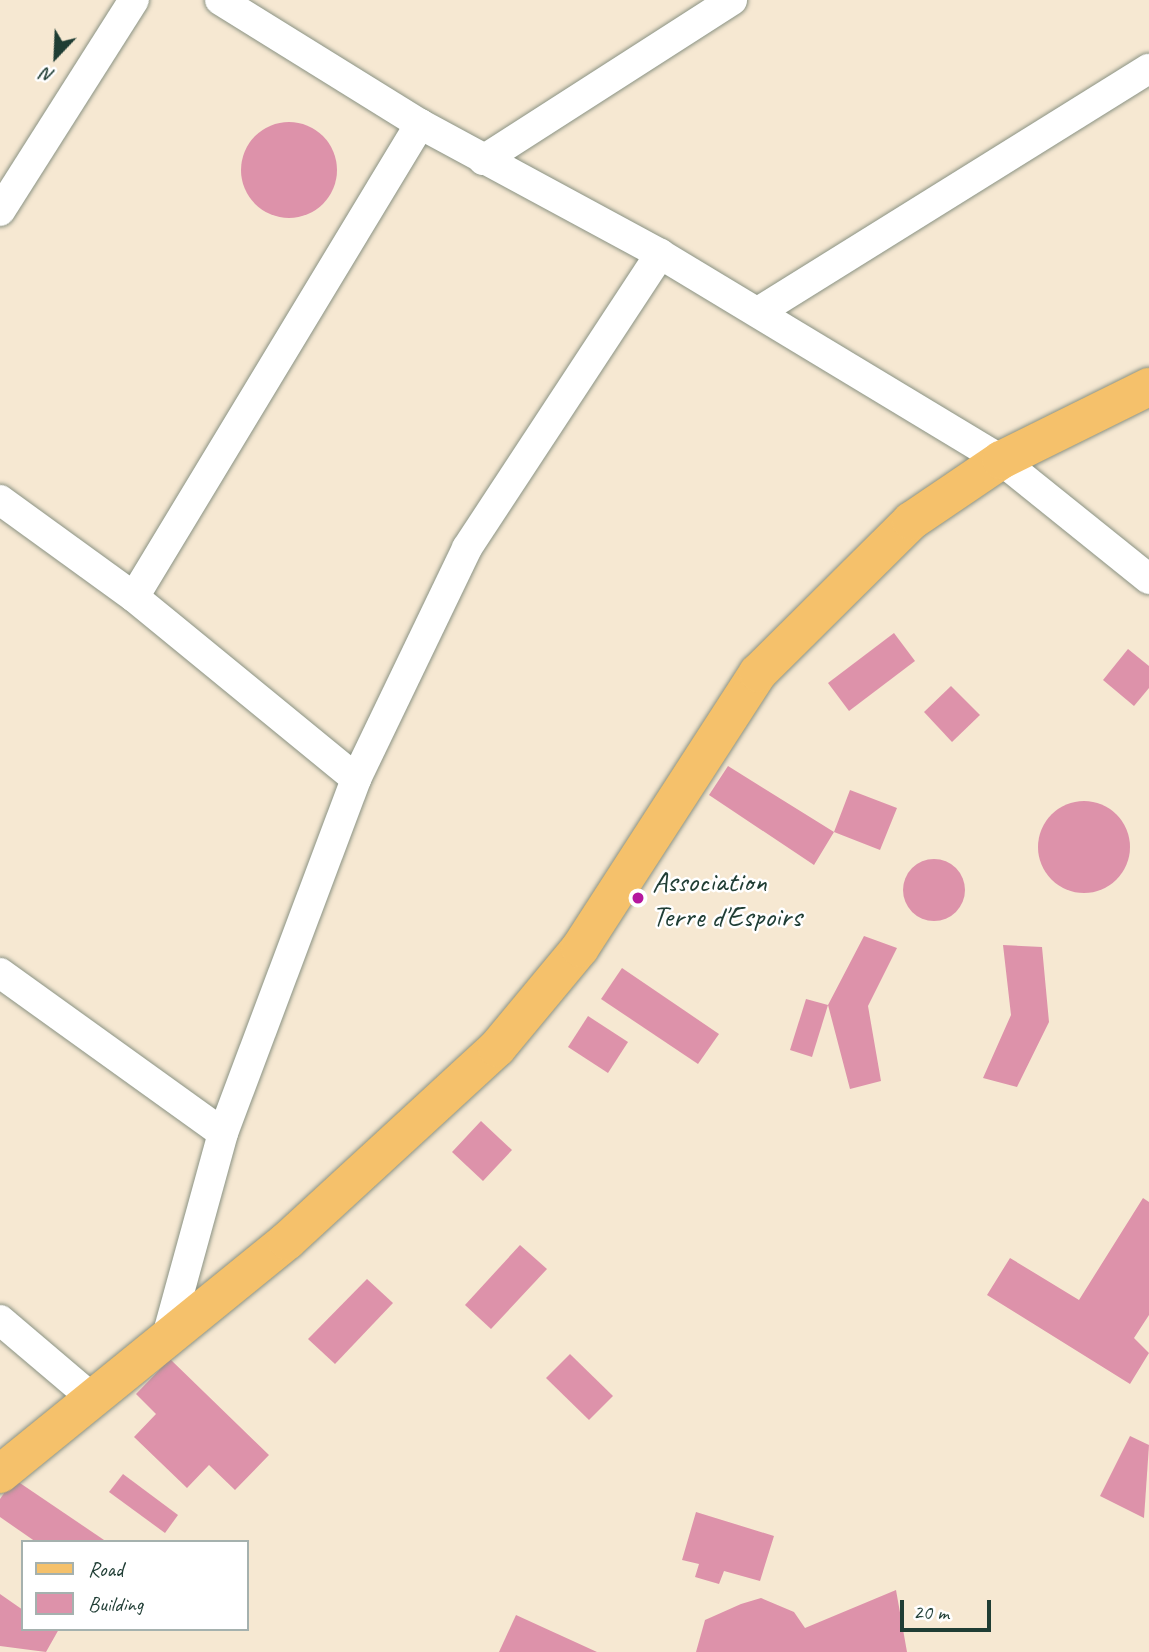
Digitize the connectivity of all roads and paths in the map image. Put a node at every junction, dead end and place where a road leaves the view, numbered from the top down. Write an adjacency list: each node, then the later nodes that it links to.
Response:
1 (134, 0): 7 (street)
2 (220, 0): 5 (street)
3 (712, 5): 6 (street)
4 (1149, 69): 9 (street)
5 (420, 124): 6 (street); 14 (street)
6 (482, 160): 8 (street)
7 (0, 211)
8 (660, 254): 9 (street); 15 (street)
9 (758, 312): 11 (street)
10 (1149, 387): 11 (main road)
11 (1001, 460): 13 (street); 19 (main road)
12 (0, 500): 14 (street)
13 (1149, 579)
14 (134, 597): 15 (street)
15 (356, 779): 17 (street)
16 (0, 973): 17 (street)
17 (223, 1133): 19 (street)
18 (0, 1320): 20 (street)
19 (166, 1340): 20 (main road)
20 (93, 1399): 21 (main road)
21 (0, 1474)

